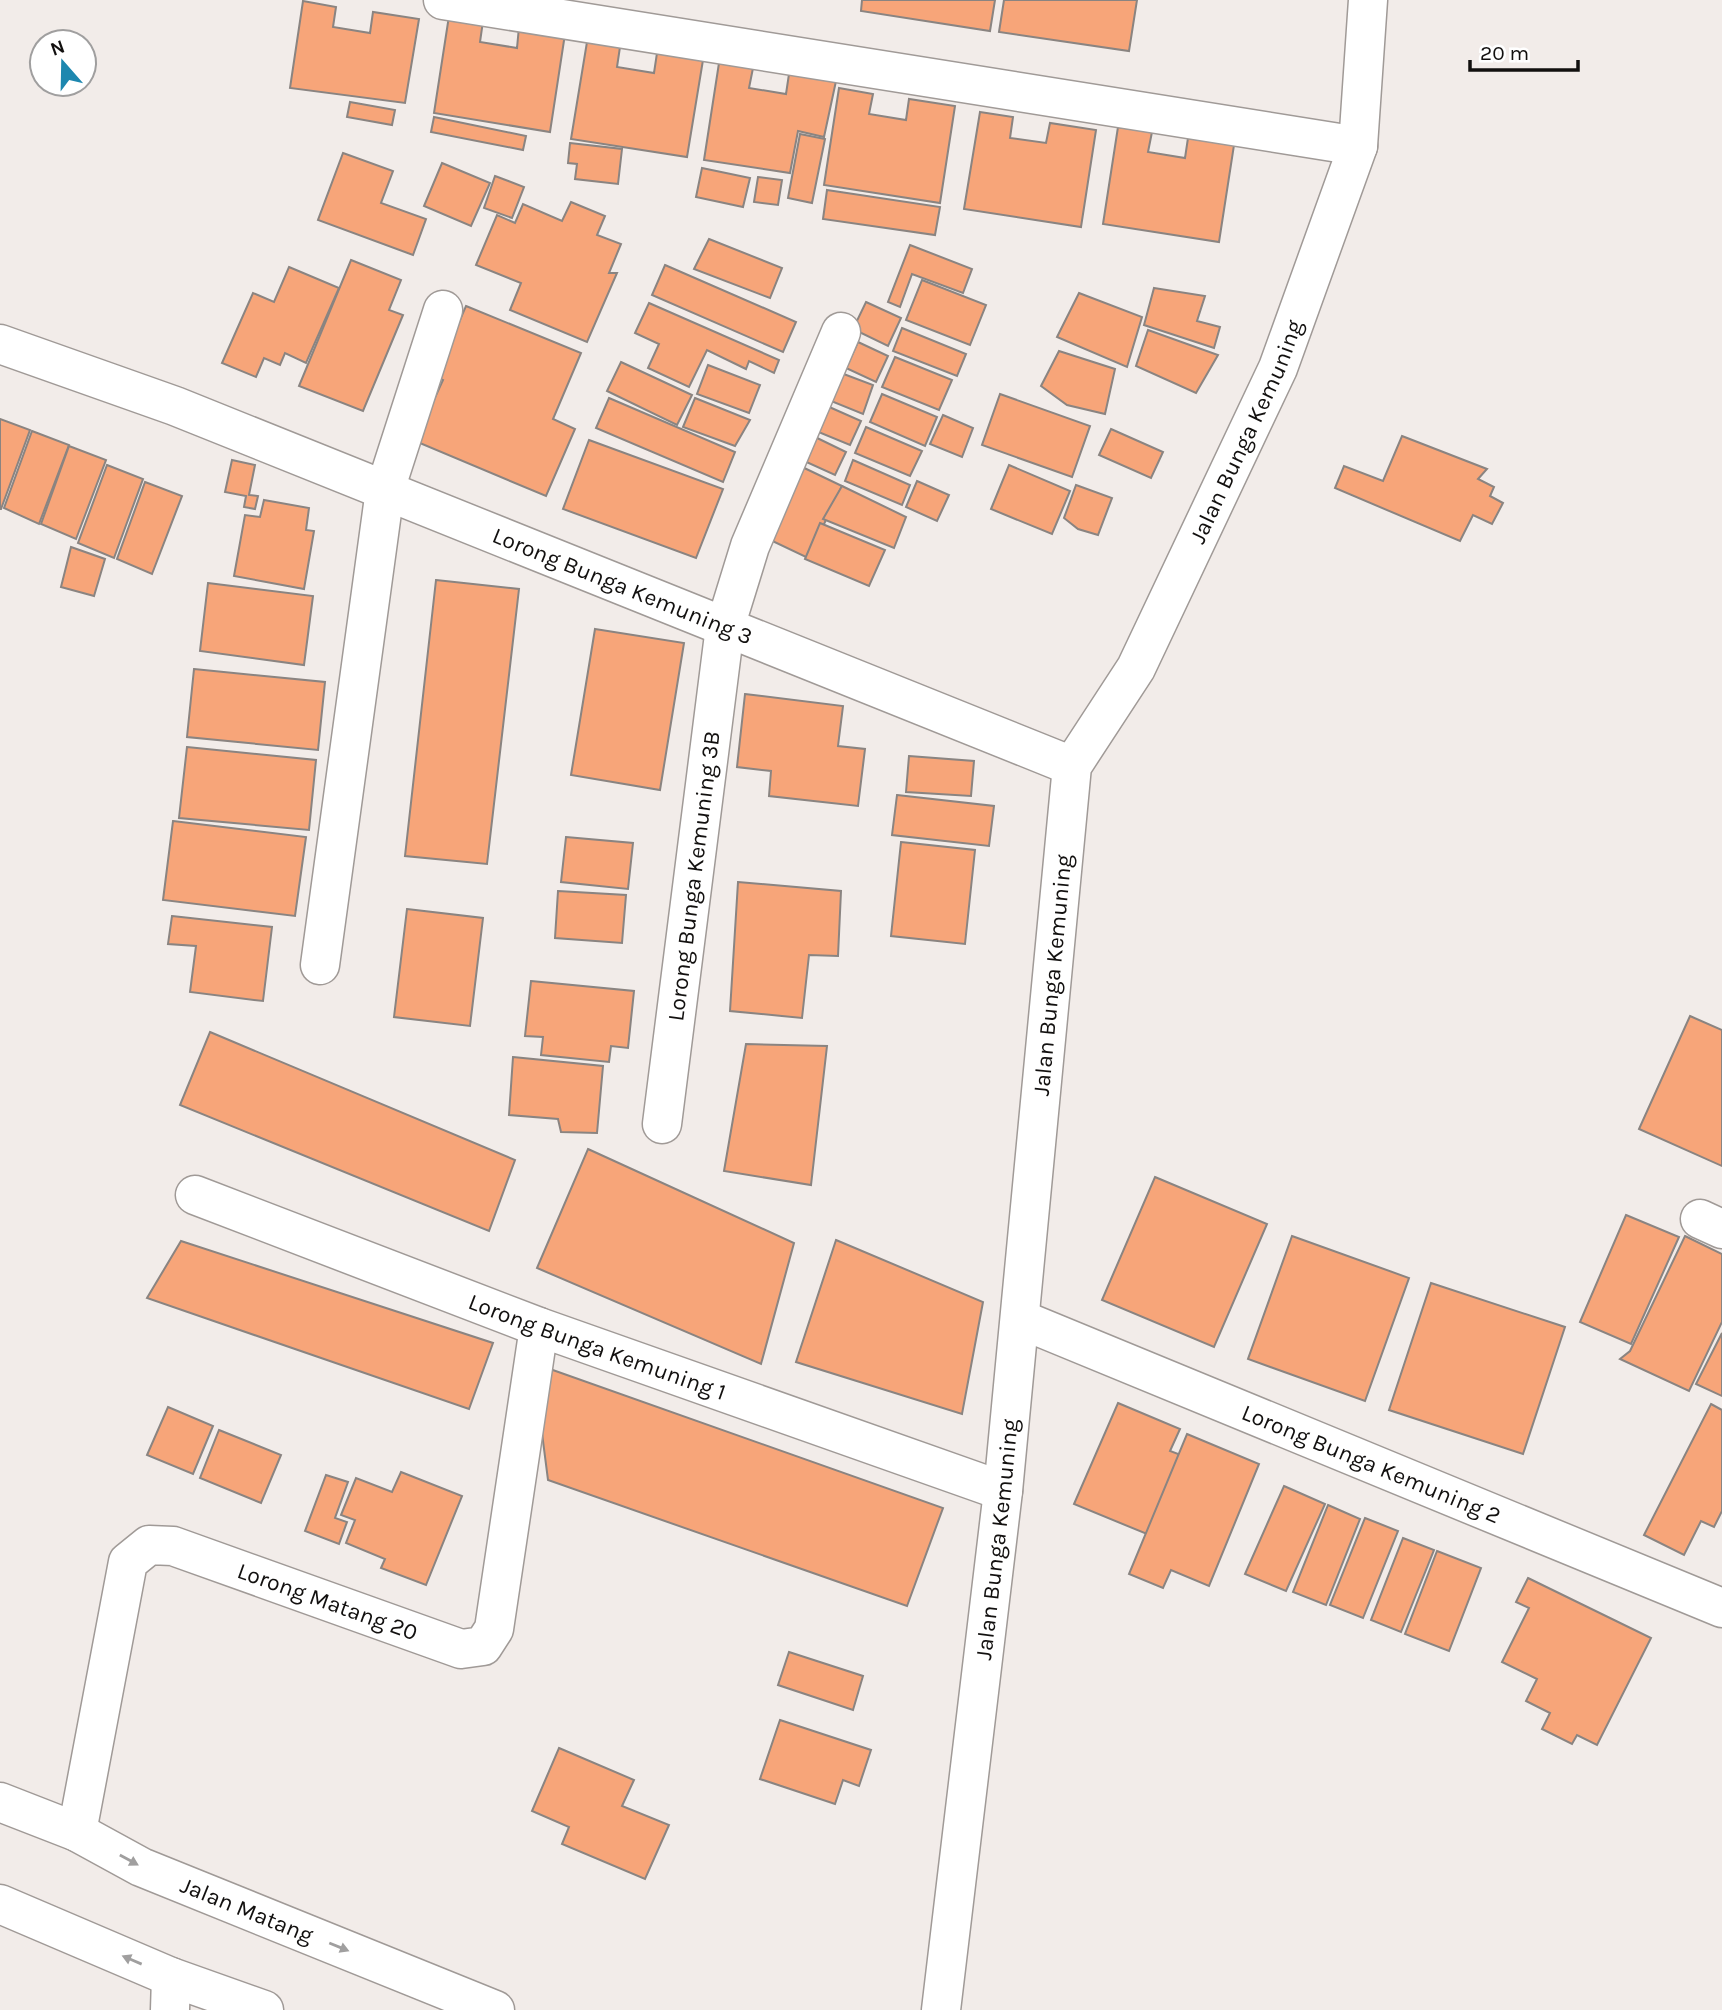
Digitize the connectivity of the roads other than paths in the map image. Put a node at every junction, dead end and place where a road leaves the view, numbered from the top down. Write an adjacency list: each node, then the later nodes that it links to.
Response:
1 (443, 0): 3 (street)
2 (1368, 0): 3 (street, Jalan Bunga Kemuning)
3 (1358, 146): 9 (street, Jalan Bunga Kemuning)
4 (443, 310): 7 (street)
5 (841, 332): 8 (street, Lorong Bunga Kemuning 3B)
6 (0, 344): 7 (street, Lorong Bunga Kemuning 3)
7 (385, 490): 8 (street, Lorong Bunga Kemuning 3); 10 (street)
8 (725, 626): 9 (street, Lorong Bunga Kemuning 3); 11 (street, Lorong Bunga Kemuning 3B)
9 (1072, 766): 13 (street, Jalan Bunga Kemuning)
10 (320, 965)
11 (662, 1124)
12 (195, 1195): 14 (street, Lorong Bunga Kemuning 1)
13 (1020, 1319): 15 (street, Jalan Bunga Kemuning); 16 (street, Lorong Bunga Kemuning 2)
14 (539, 1327): 15 (street, Lorong Bunga Kemuning 1); 18 (street, Lorong Matang 20)
15 (1003, 1491): 23 (street, Jalan Bunga Kemuning)
16 (1722, 1608)
17 (0, 1802): 18 (street, Jalan Matang)
18 (77, 1832): 22 (street, Jalan Matang, one-way to 22)
19 (0, 1903): 20 (street, one-way to 19)
20 (170, 1994): 21 (street)
21 (264, 2010)
22 (495, 2010)
23 (941, 2010)

